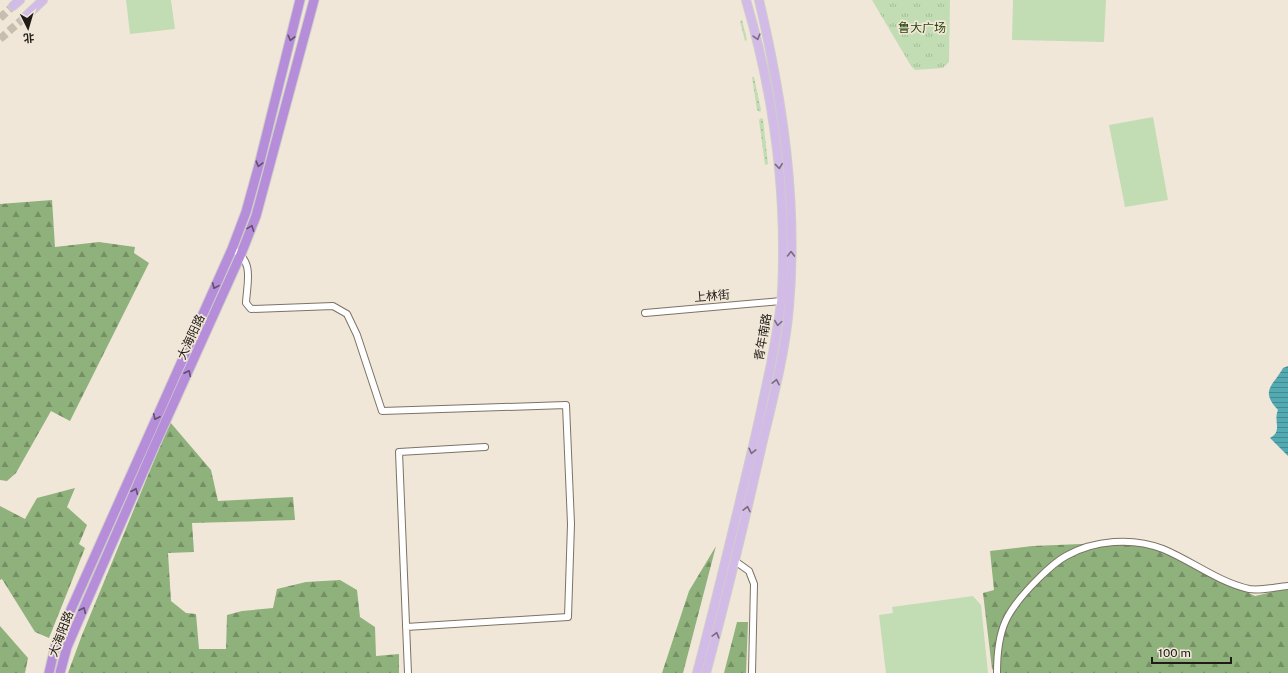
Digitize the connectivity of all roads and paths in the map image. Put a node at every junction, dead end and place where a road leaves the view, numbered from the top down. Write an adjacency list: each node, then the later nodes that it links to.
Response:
1 (20, 0): 7 (main road)
2 (43, 0): 8 (main road)
3 (300, 0): 9 (highway, 大海阳路, one-way to 9)
4 (314, 0): 10 (highway, 大海阳路, one-way to 4)
5 (746, 0): 11 (main road, 青年南路, one-way to 11)
6 (759, 0): 14 (main road, 青年南路, one-way to 6)
7 (13, 6)
8 (24, 18)
9 (232, 250): 10 (street); 17 (highway, 大海阳路, one-way to 17)
10 (241, 254): 16 (street); 18 (highway, 大海阳路, one-way to 10)
11 (781, 301): 12 (street, 上林街); 20 (main road, 青年南路, one-way to 20)
12 (645, 313)
13 (485, 447): 16 (street)
14 (735, 561): 21 (main road, 青年南路, one-way to 14); 22 (street)
15 (1288, 586): 23 (street)
16 (406, 627): 19 (street)
17 (49, 673)
18 (60, 673)
19 (408, 673)
20 (697, 673)
21 (706, 673)
22 (752, 673)
23 (997, 673)

